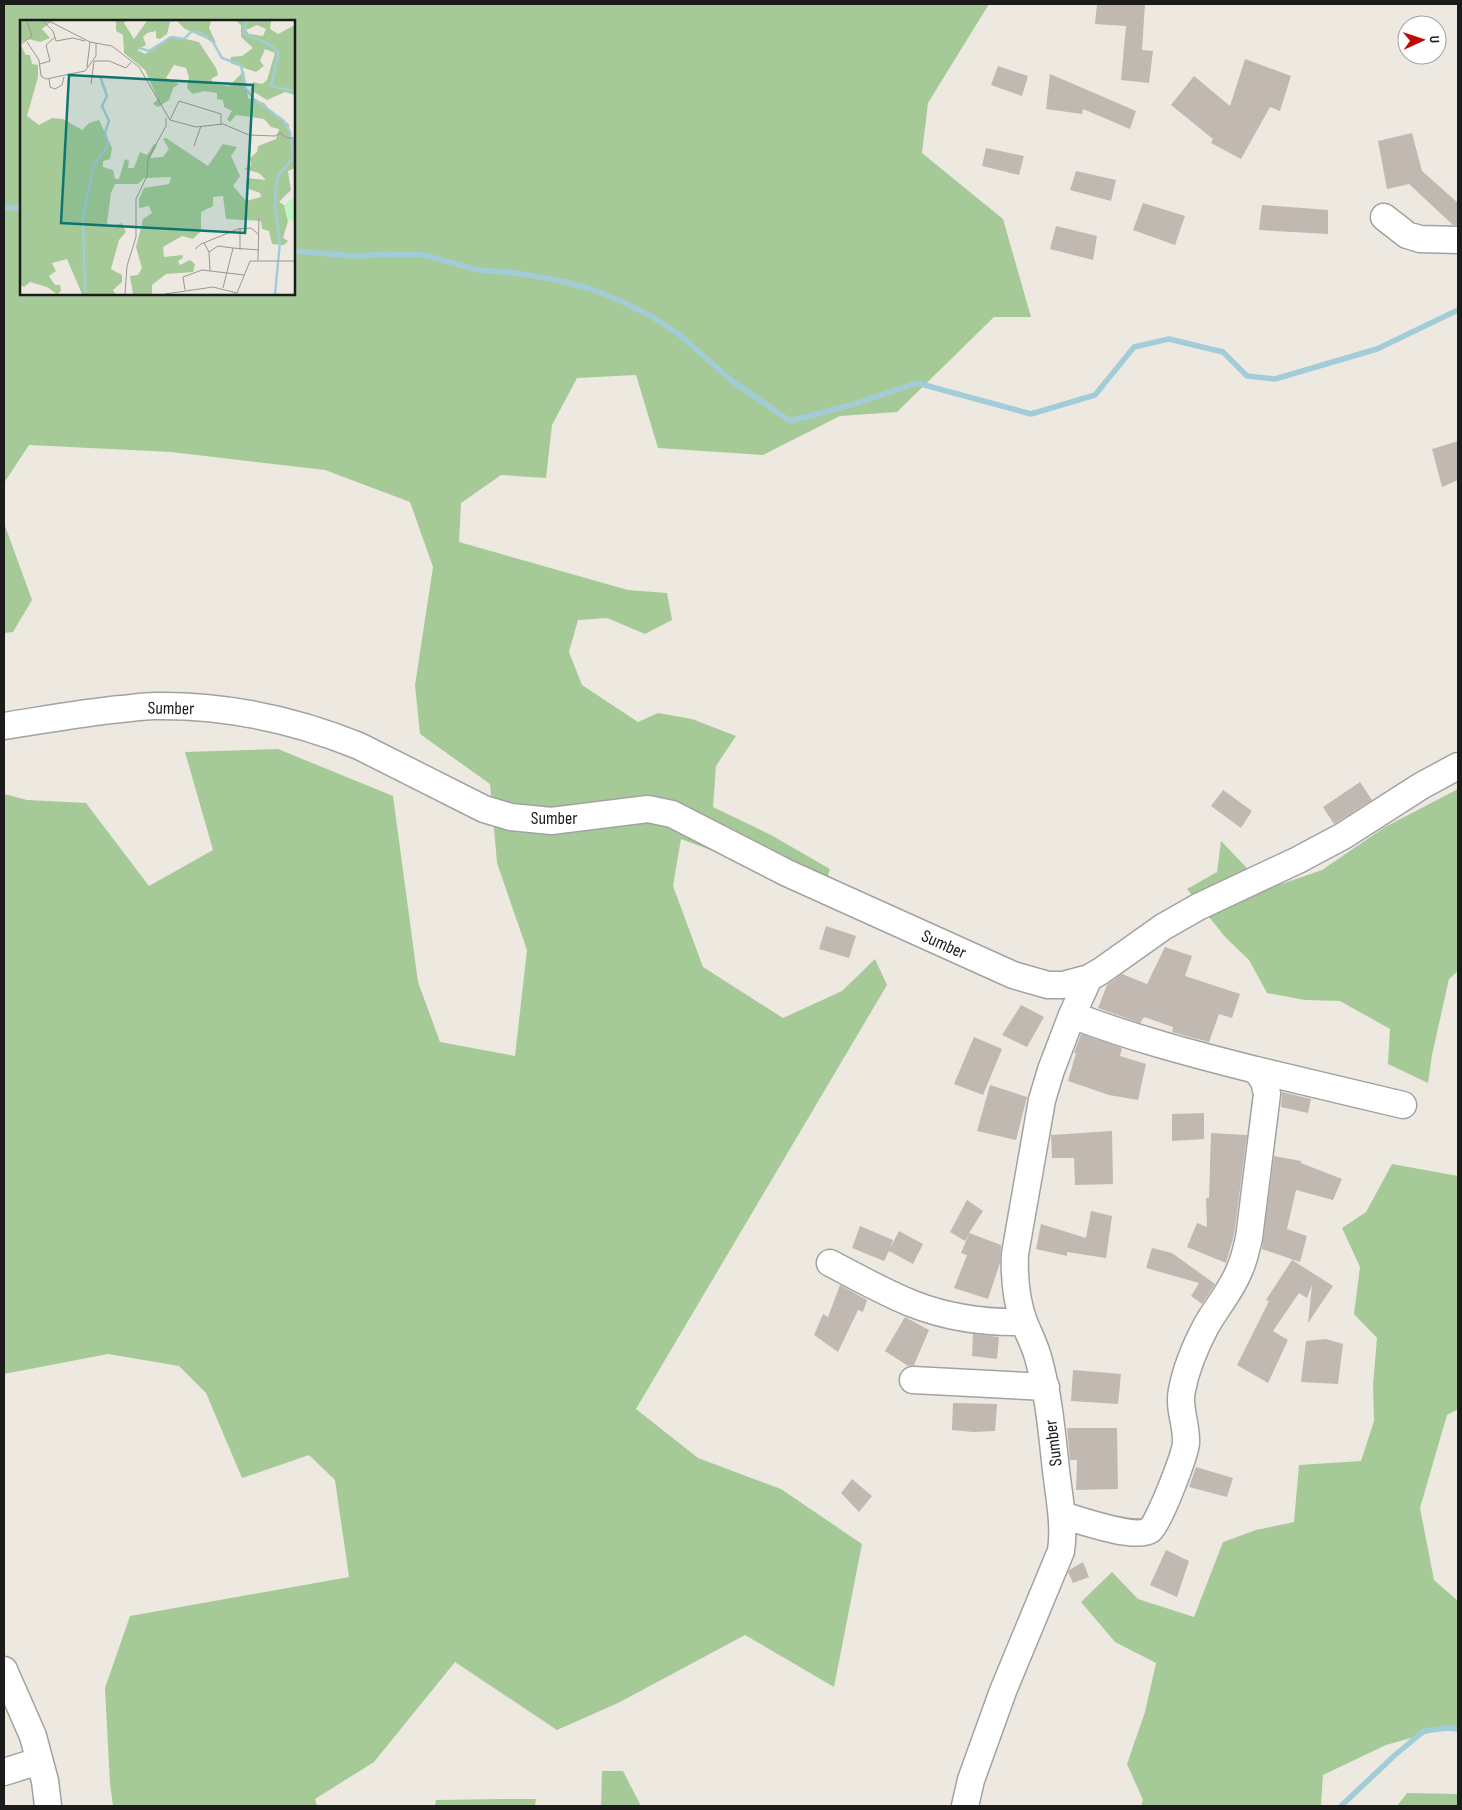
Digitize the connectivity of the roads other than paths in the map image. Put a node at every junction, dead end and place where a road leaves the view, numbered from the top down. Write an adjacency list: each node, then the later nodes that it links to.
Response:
1 (1384, 217): 2 (street)
2 (1458, 240)
3 (4, 726): 5 (street, Sumber)
4 (1458, 766): 5 (street, Sumber)
5 (1089, 978): 6 (street, Sumber)
6 (1072, 1015): 7 (street); 10 (street, Sumber)
7 (1256, 1070): 8 (street); 13 (street)
8 (1402, 1105)
9 (830, 1263): 10 (street)
10 (1024, 1322): 12 (street, Sumber)
11 (913, 1380): 12 (street)
12 (1046, 1388): 13 (street, Sumber)
13 (1062, 1515): 18 (street, Sumber)
14 (4, 1670): 15 (street)
15 (39, 1761): 16 (street); 17 (street)
16 (4, 1772)
17 (48, 1806)
18 (965, 1806)

